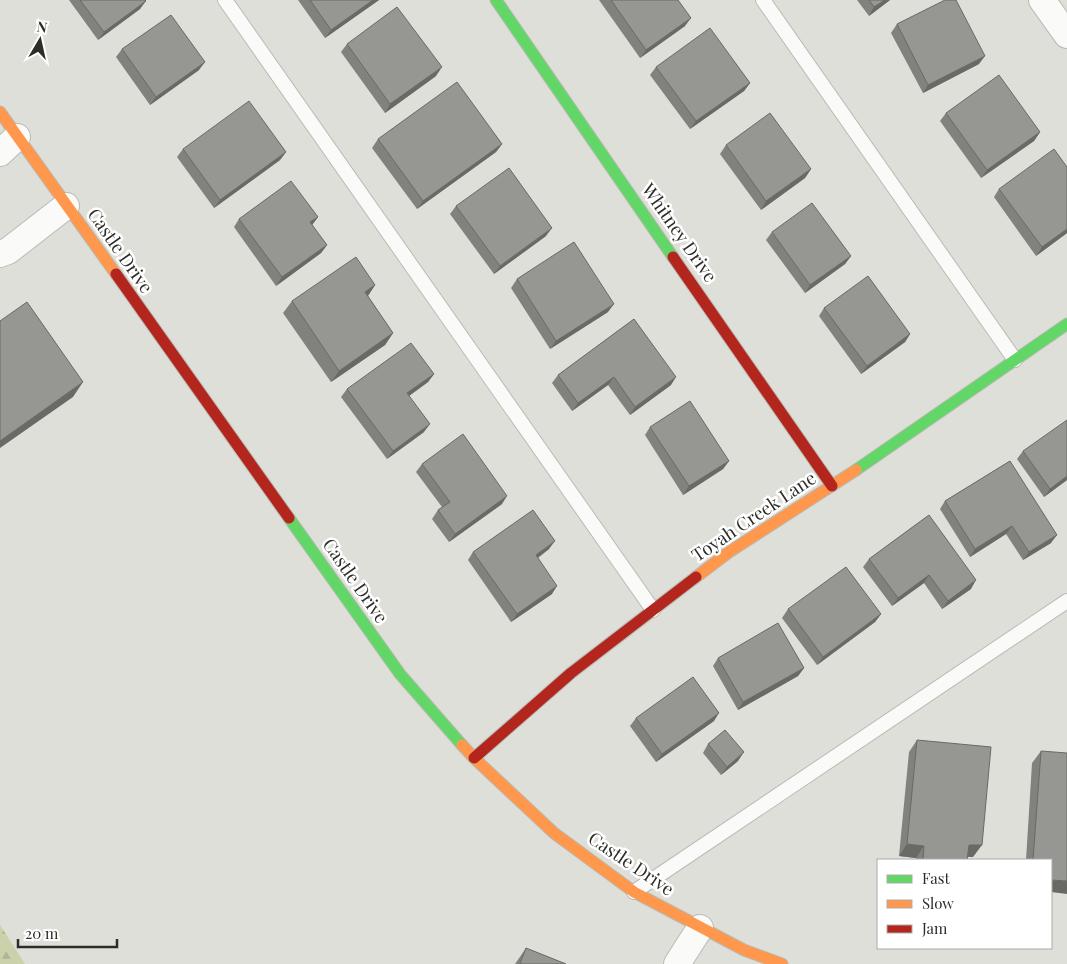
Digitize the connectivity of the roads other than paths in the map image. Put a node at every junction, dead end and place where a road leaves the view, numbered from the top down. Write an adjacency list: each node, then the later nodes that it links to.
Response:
1 (225, 0): 14 (lane)
2 (496, 0): 12 (street, Whitney Drive)
3 (763, 0): 11 (lane)
4 (1042, 0): 5 (street)
5 (1067, 35)
6 (0, 112): 7 (street, Castle Drive)
7 (9, 145): 8 (street, Castle Drive)
8 (66, 206): 9 (street); 15 (street, Castle Drive)
9 (0, 254)
10 (1067, 324): 11 (street, Toyah Creek Lane)
11 (1015, 360): 12 (street, Toyah Creek Lane)
12 (832, 486): 14 (street, Toyah Creek Lane)
13 (1067, 601): 16 (lane)
14 (653, 610): 15 (street, Toyah Creek Lane)
15 (474, 758): 16 (street, Castle Drive)
16 (634, 892): 17 (street, Castle Drive)
17 (700, 928): 18 (street); 19 (street, Castle Drive)
18 (677, 964)
19 (782, 964)

